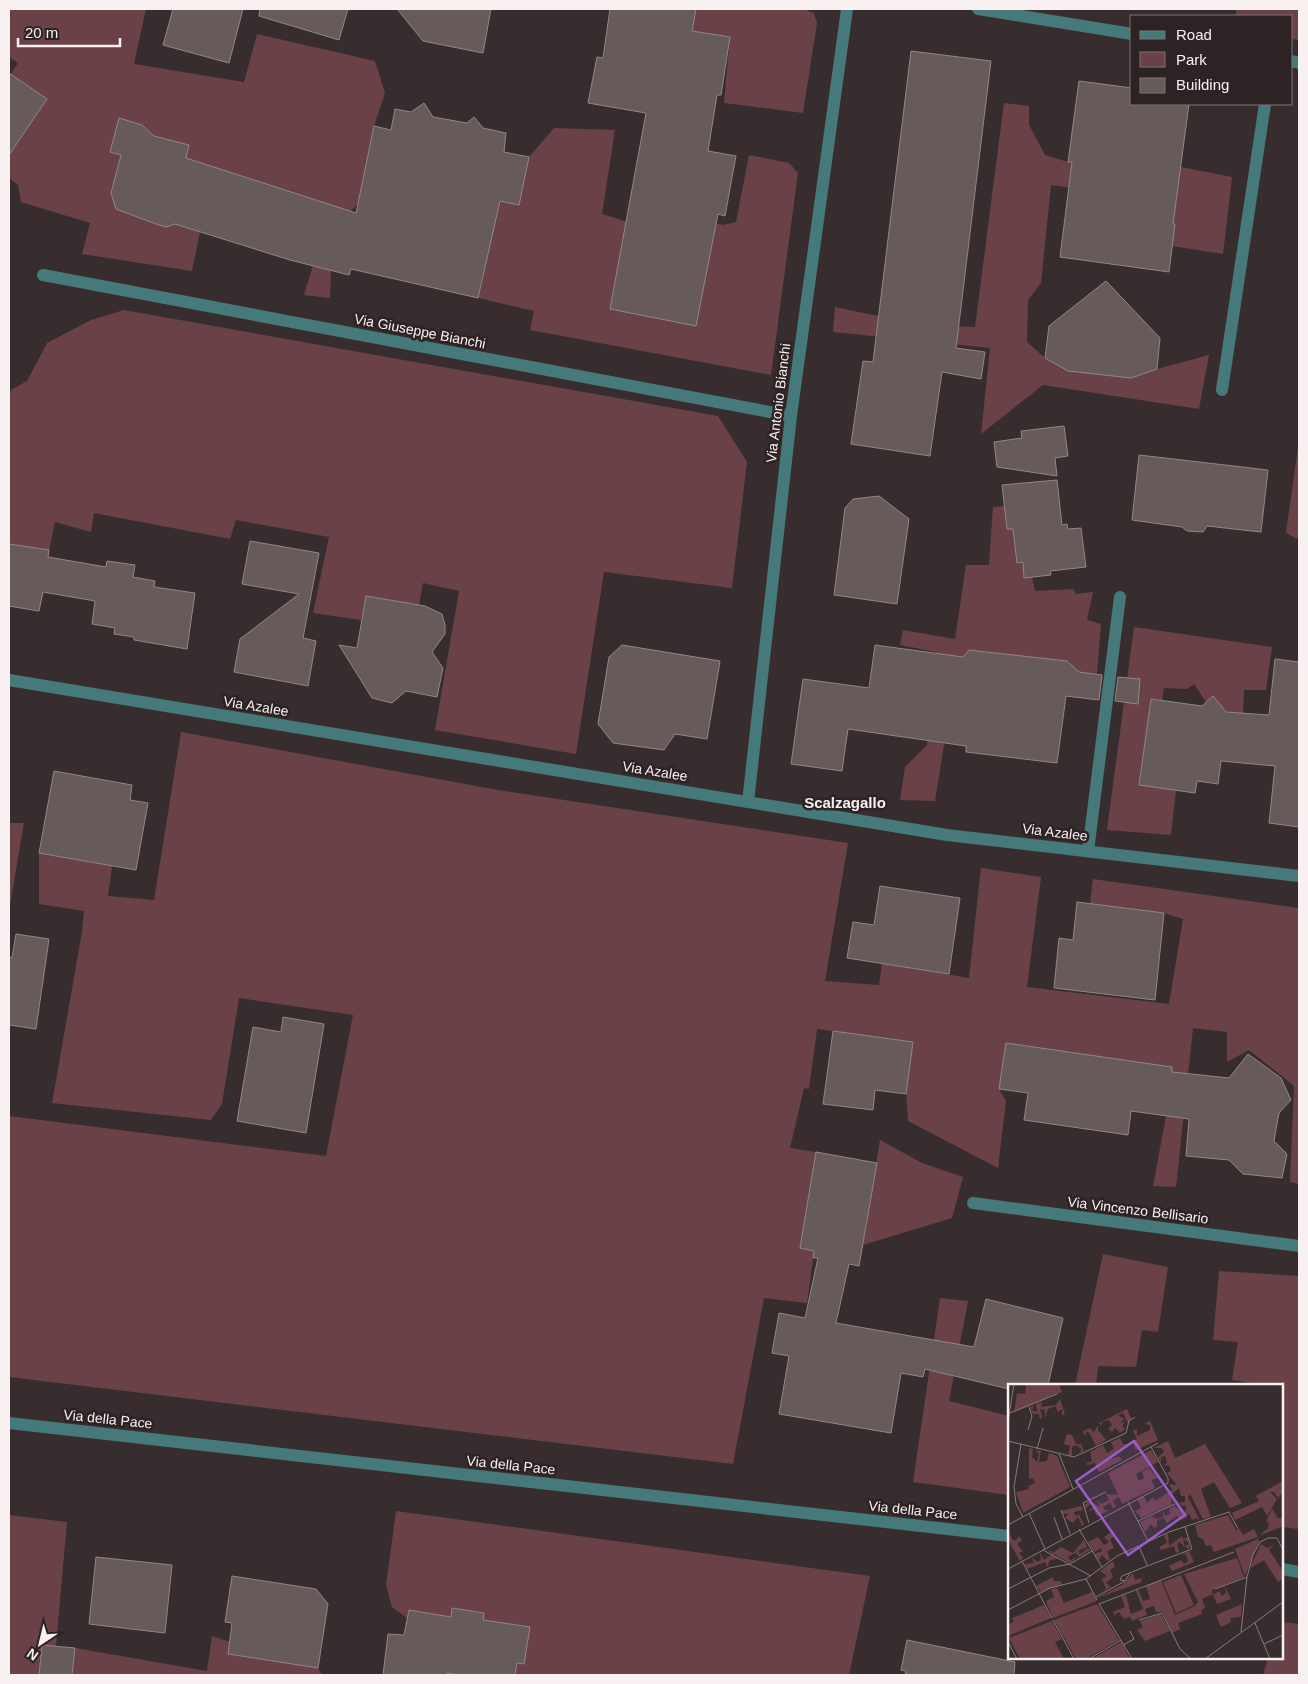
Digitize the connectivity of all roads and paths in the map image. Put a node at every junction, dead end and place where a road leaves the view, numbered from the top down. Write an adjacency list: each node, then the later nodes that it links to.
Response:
1 (847, 9): 8 (street, Via Antonio Bianchi)
2 (978, 9): 3 (street)
3 (1050, 14): 4 (street)
4 (1130, 34)
5 (1265, 105): 7 (street)
6 (43, 275): 8 (street, Via Giuseppe Bianchi)
7 (1222, 390)
8 (791, 416): 11 (street, Via Antonio Bianchi)
9 (1120, 597): 12 (street)
10 (9, 680): 11 (street, Via Azalee)
11 (748, 802): 12 (street, Via Azalee)
12 (1088, 851): 13 (street, Via Azalee)
13 (1299, 876)
14 (973, 1203): 15 (street, Via Vincenzo Bellisario)
15 (1299, 1246)
16 (9, 1423): 17 (street, Via della Pace)
17 (1008, 1536)
18 (1283, 1569): 19 (street)
19 (1299, 1572)

